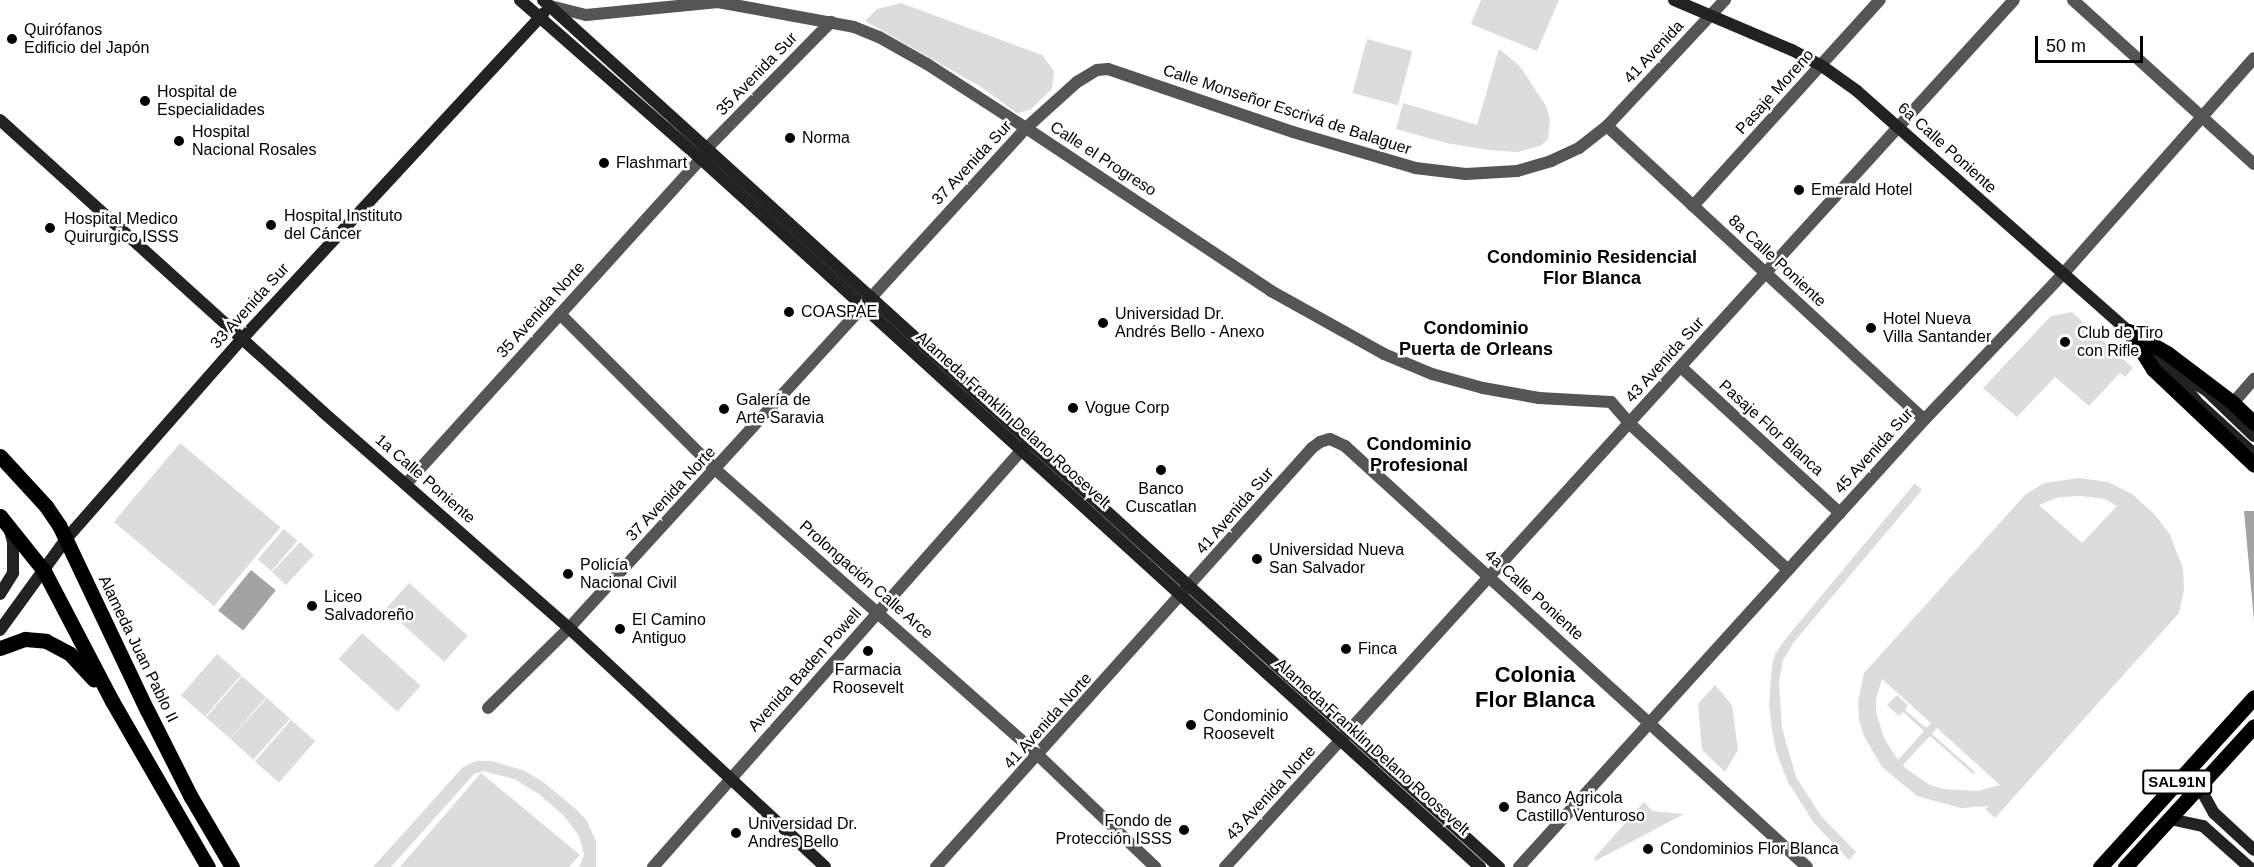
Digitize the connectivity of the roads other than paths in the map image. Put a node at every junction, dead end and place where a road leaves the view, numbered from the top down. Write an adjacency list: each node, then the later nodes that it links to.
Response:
1 (520, 0): 9 (street, Alameda Franklin Delano Roosevelt)
2 (1674, 0): 8 (street, 6a Calle Poniente)
3 (1725, 0): 8 (street, 41 Avenida)
4 (1880, 0): 12 (street, Pasaje Moreno)
5 (2014, 0): 18 (street, 43 Avenida Sur)
6 (2073, 0): 14 (street)
7 (547, 3): 9 (street); 10 (street, Calle el Progreso); 19 (street, Alameda Franklin Delano Roosevelt)
8 (1711, 15): 12 (street, 6a Calle Poniente); 16 (street, 41 Avenida)
9 (540, 18): 19 (street, Alameda Franklin Delano Roosevelt); 28 (street, 33 Avenida Sur)
10 (831, 22): 17 (street, Calle el Progreso); 19 (street, 35 Avenida Sur)
11 (2254, 58): 14 (street, 45 Avenida Sur)
12 (1822, 66): 18 (street, 6a Calle Poniente); 22 (street, Pasaje Moreno)
13 (1108, 69): 17 (street, 37 Avenida Sur); 21 (street, Calle Monseñor Escrivá de Balaguer)
14 (2200, 116): 20 (street); 24 (street, 45 Avenida Sur)
15 (0, 120): 28 (street, 1a Calle Poniente)
16 (1607, 126): 21 (street, 41 Avenida); 22 (street, 8a Calle Poniente)
17 (1026, 128): 25 (street, 37 Avenida Sur); 35 (street, Calle el Progreso)
18 (1900, 128): 23 (street, 43 Avenida Sur); 24 (street, 6a Calle Poniente)
19 (704, 154): 25 (street, Alameda Franklin Delano Roosevelt); 26 (street, 35 Avenida Norte)
20 (2254, 164)
21 (1529, 167)
22 (1694, 206): 23 (street, 8a Calle Poniente)
23 (1765, 273): 30 (street, 43 Avenida Sur); 33 (street, 8a Calle Poniente)
24 (2063, 274): 27 (street, 6a Calle Poniente); 33 (street, 45 Avenida Sur)
25 (867, 301): 37 (street, Alameda Franklin Delano Roosevelt); 43 (street, 37 Avenida Norte)
26 (560, 314): 43 (street, Prolongación Calle Arce); 44 (street, 35 Avenida Norte)
27 (2129, 331): 29 (street, 6a Calle Poniente); 32 (main road); 41 (main road)
28 (242, 339): 44 (street, 1a Calle Poniente); 48 (street, 33 Avenida Sur)
29 (2168, 366): 36 (street, 6a Calle Poniente); 39 (street, 6a Calle Poniente)
30 (1681, 367): 35 (street, 43 Avenida Sur); 46 (street, Pasaje Flor Blanca)
31 (2254, 379): 32 (street)
32 (2234, 403): 34 (main road)
33 (1924, 420): 46 (street, 45 Avenida Sur)
34 (2254, 423)
35 (1630, 424): 50 (street); 52 (street, 43 Avenida Sur)
36 (2254, 436)
37 (1026, 445): 53 (street, Alameda Franklin Delano Roosevelt); 55 (street, Avenida Baden Powell)
38 (1312, 448): 52 (street, 4a Calle Poniente); 53 (street, 41 Avenida Sur)
39 (2254, 453)
40 (0, 456): 48 (main road, Alameda Juan Pablo II)
41 (2254, 465)
42 (0, 469): 48 (main road)
43 (716, 470): 55 (street, Prolongación Calle Arce); 56 (street, 37 Avenida Norte)
44 (406, 484): 56 (street, 1a Calle Poniente)
45 (0, 505): 49 (main road)
46 (1840, 513): 50 (street, 45 Avenida Sur)
47 (4, 520): 49 (main road); 54 (street)
48 (66, 539): 51 (street, 33 Avenida Sur); 71 (main road, Alameda Juan Pablo II)
49 (33, 555): 51 (main road)
50 (1788, 570): 62 (street, 45 Avenida Sur)
51 (44, 571): 57 (street, 33 Avenida Sur); 60 (main road)
52 (1490, 577): 62 (street, 4a Calle Poniente); 64 (street, 43 Avenida Sur)
53 (1186, 591): 64 (street, Alameda Franklin Delano Roosevelt); 65 (street, 41 Avenida Norte)
54 (0, 594)
55 (878, 613): 65 (street, Prolongación Calle Arce); 66 (street, Avenida Baden Powell)
56 (569, 628): 61 (street, 37 Avenida Norte); 66 (street, 1a Calle Poniente)
57 (0, 630)
58 (0, 648): 60 (main road)
59 (2254, 697): 81 (main road, SAL91N)
60 (112, 701): 70 (main road)
61 (488, 708)
62 (1650, 723): 79 (street, 45 Avenida Sur); 80 (street, 4a Calle Poniente)
63 (2254, 726): 67 (main road, SAL91N)
64 (1345, 736): 76 (street, 43 Avenida Norte); 77 (street, Alameda Franklin Delano Roosevelt); 78 (street, Alameda Franklin Delano Roosevelt)
65 (1039, 756): 74 (street, 41 Avenida Norte); 75 (street, Prolongación Calle Arce)
66 (732, 777): 72 (street, Avenida Baden Powell); 73 (street, 1a Calle Poniente)
67 (2200, 788): 68 (main road, SAL91N); 69 (street)
68 (2170, 819): 82 (main road, SAL91N); 83 (street)
69 (2254, 850)
70 (208, 867)
71 (232, 867)
72 (653, 867)
73 (825, 867)
74 (936, 867)
75 (1155, 867)
76 (1225, 867)
77 (1480, 867)
78 (1499, 867)
79 (1519, 867)
80 (1808, 867)
81 (2100, 867)
82 (2125, 867)
83 (2249, 867)

